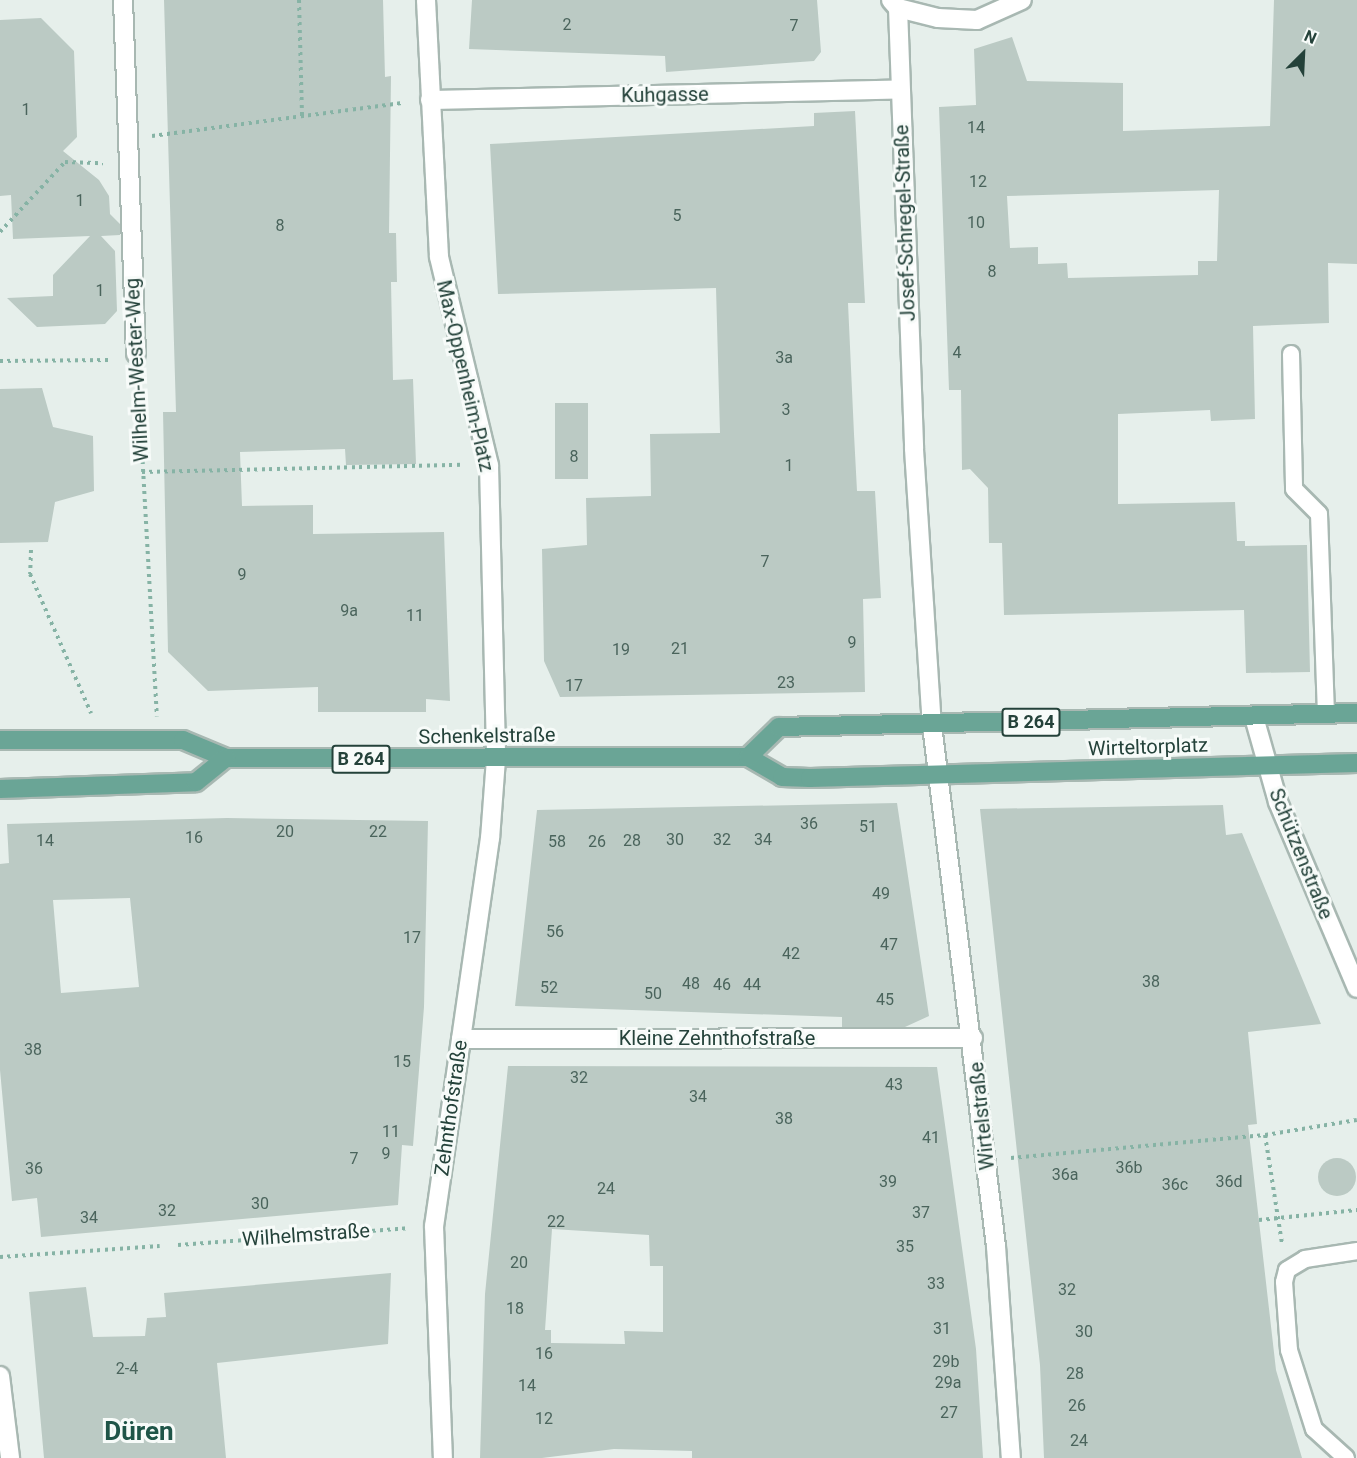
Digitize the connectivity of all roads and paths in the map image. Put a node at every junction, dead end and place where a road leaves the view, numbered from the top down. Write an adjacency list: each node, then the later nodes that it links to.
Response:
1 (123, 0): 9 (street, Wilhelm-Wester-Weg)
2 (299, 0): 8 (path)
3 (426, 0): 7 (street, Max-Oppenheim-Platz)
4 (1022, 0): 5 (street)
5 (895, 4): 6 (street, Josef-Schregel-Straße)
6 (900, 89): 7 (street, Kuhgasse); 21 (street, Josef-Schregel-Straße)
7 (430, 100): 8 (path); 15 (street, Max-Oppenheim-Platz)
8 (302, 118): 9 (path)
9 (125, 138): 10 (street, Wilhelm-Wester-Weg)
10 (127, 163): 11 (path); 13 (street, Wilhelm-Wester-Weg)
11 (0, 232)
12 (1291, 354): 19 (lane)
13 (137, 357): 14 (path); 16 (path, Wilhelm-Wester-Weg)
14 (0, 361)
15 (489, 465): 16 (path); 27 (street, Max-Oppenheim-Platz)
16 (142, 472): 23 (path, Wilhelm-Wester-Weg)
17 (31, 550): 22 (path)
18 (1357, 713): 19 (main road, B 264)
19 (1326, 714): 20 (main road, B 264)
20 (1254, 717): 21 (main road, Wirteltorplatz / B 264); 29 (street, Schützenstraße)
21 (932, 725): 26 (main road, B 264); 30 (street)
22 (102, 738): 23 (main road, Schenkelstraße / B 264); 24 (main road, Schenkelstraße / B 264)
23 (158, 739): 25 (main road, Schenkelstraße / B 264)
24 (0, 740)
25 (226, 758): 27 (main road, Schenkelstraße / B 264); 31 (main road)
26 (748, 758): 27 (main road, Schenkelstraße / B 264); 30 (main road, Schenkelstraße / B 264)
27 (496, 759): 34 (street, Zehnthofstraße)
28 (1357, 763): 29 (main road, B 264)
29 (1267, 767): 30 (main road, Wirteltorplatz / B 264); 32 (street, Schützenstraße)
30 (937, 776): 33 (street, Wirtelstraße)
31 (0, 789)
32 (1357, 988)
33 (973, 1038): 34 (street, Kleine Zehnthofstraße); 37 (street, Wirtelstraße)
34 (461, 1039): 41 (street, Zehnthofstraße)
35 (1357, 1120): 36 (path)
36 (1265, 1135): 37 (path); 39 (path)
37 (987, 1161): 51 (street, Wirtelstraße)
38 (1357, 1210): 39 (path)
39 (1279, 1218): 40 (path); 46 (path)
40 (1259, 1220)
41 (434, 1226): 42 (path, Wilhelmstraße); 50 (street, Zehnthofstraße)
42 (178, 1245)
43 (160, 1246): 45 (path)
44 (1357, 1251): 46 (lane)
45 (0, 1257)
46 (1287, 1270): 52 (lane)
47 (0, 1376): 48 (street)
48 (0, 1387): 49 (street)
49 (10, 1458)
50 (443, 1458)
51 (1011, 1458)
52 (1346, 1458)

